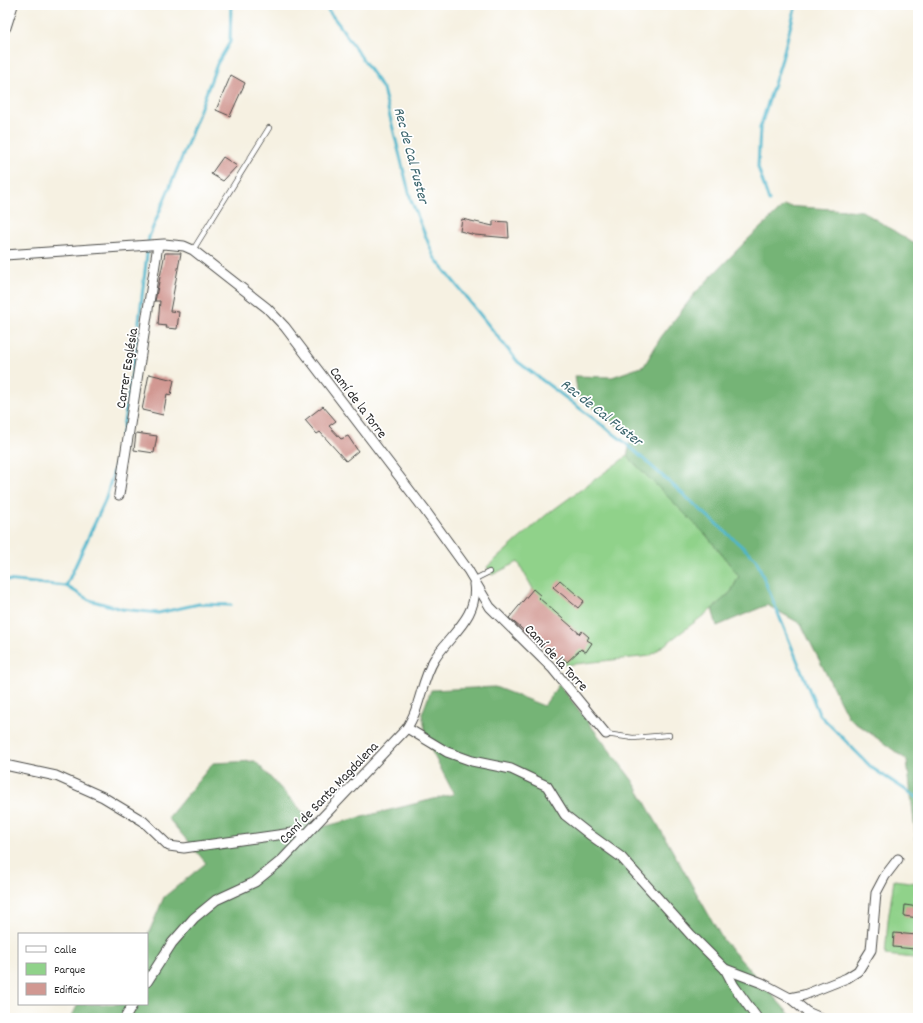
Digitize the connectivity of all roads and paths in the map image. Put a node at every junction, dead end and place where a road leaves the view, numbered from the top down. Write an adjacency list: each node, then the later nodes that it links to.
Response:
1 (12, 5): 2 (street)
2 (5, 27)
3 (269, 128): 5 (lane)
4 (158, 245): 5 (street, Camí de la Torre); 6 (street, Camí de la Torre); 7 (street, Carrer Església)
5 (193, 250): 9 (street, Camí de la Torre)
6 (5, 255)
7 (119, 495)
8 (489, 572): 9 (lane)
9 (473, 580): 10 (street, Camí de Santa Magdalena); 11 (street, Camí de la Torre)
10 (407, 728): 14 (street, Camí de Santa Magdalena); 16 (street)
11 (606, 734): 12 (lane)
12 (669, 735)
13 (5, 765): 14 (street)
14 (304, 837): 17 (street, Camí de Santa Magdalena)
15 (898, 859): 18 (street)
16 (725, 969): 18 (street); 21 (street)
17 (148, 980)
18 (790, 998): 22 (street)
19 (132, 1005): 20 (street)
20 (124, 1018)
21 (757, 1018)
22 (821, 1018)

